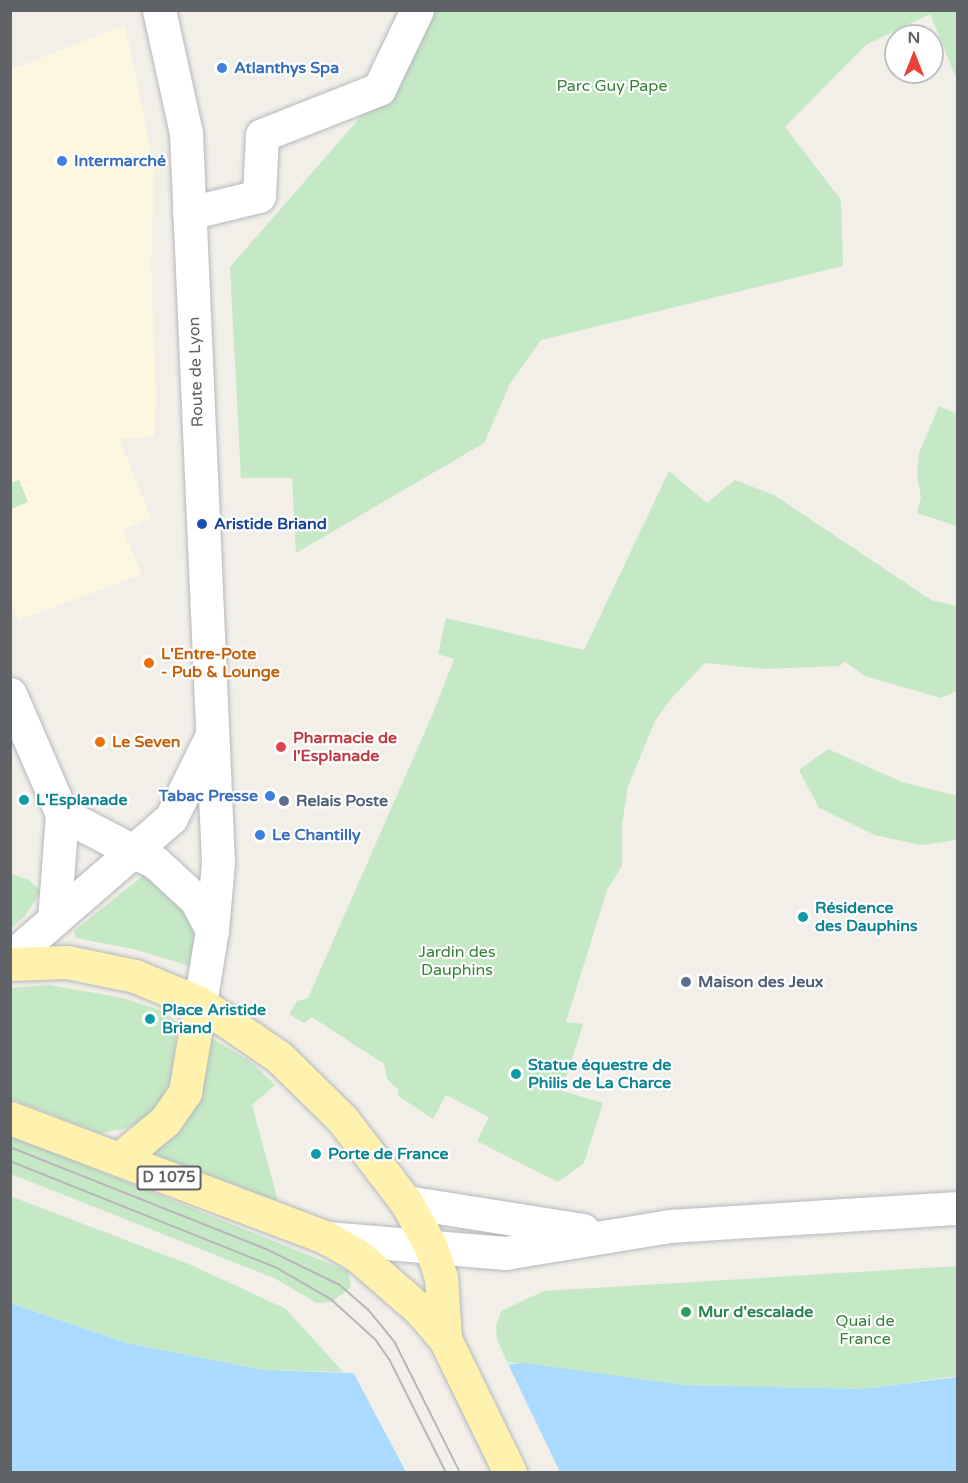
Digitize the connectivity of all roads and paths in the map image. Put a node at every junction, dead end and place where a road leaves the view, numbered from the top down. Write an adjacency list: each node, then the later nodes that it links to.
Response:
1 (159, 10): 3 (street, Route de Lyon)
2 (417, 10): 3 (street)
3 (189, 213): 5 (street, Route de Lyon)
4 (10, 694): 6 (street)
5 (212, 735): 7 (street); 9 (street)
6 (62, 814): 7 (street); 8 (street)
7 (133, 851): 8 (street); 9 (street)
8 (54, 920): 10 (street)
9 (212, 930): 12 (street)
10 (10, 958)
11 (10, 964): 12 (main road)
12 (200, 1003): 14 (main road); 15 (main road, D 1075)
13 (10, 1118): 14 (main road, D 1075)
14 (119, 1159): 18 (main road, D 1075)
15 (406, 1202): 17 (street); 19 (main road, D 1075)
16 (957, 1208): 17 (street)
17 (609, 1234): 19 (street)
18 (327, 1238): 19 (street); 20 (main road, D 1075)
19 (431, 1247): 20 (main road, D 1075)
20 (436, 1319): 21 (main road, D 1075)
21 (510, 1473)

